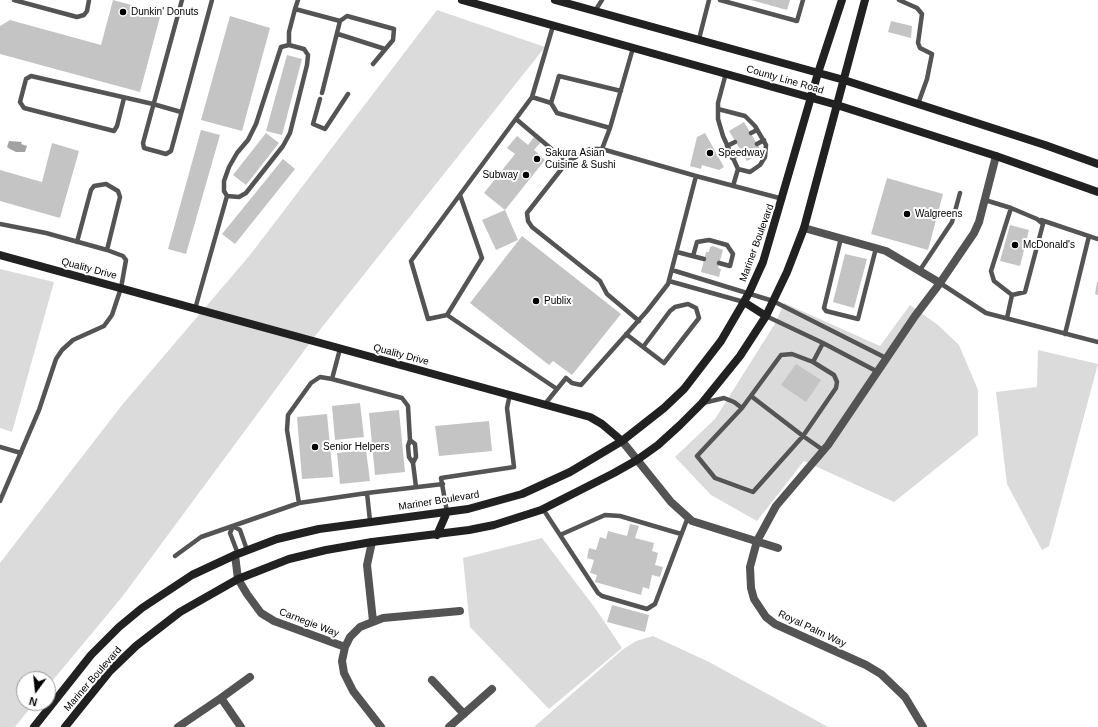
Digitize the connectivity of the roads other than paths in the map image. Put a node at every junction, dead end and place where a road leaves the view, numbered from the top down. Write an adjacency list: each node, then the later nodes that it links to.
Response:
1 (14, 0): 2 (lane)
2 (90, 0)
3 (182, 0): 36 (lane)
4 (212, 0): 40 (lane)
5 (298, 0): 15 (lane)
6 (462, 0): 18 (main road, County Line Road)
7 (555, 0): 16 (main road, County Line Road)
8 (602, 0): 16 (lane)
9 (709, 0): 20 (lane)
10 (720, 0): 11 (lane)
11 (803, 0)
12 (842, 0): 26 (main road, Mariner Boulevard)
13 (865, 0): 27 (main road, Mariner Boulevard)
14 (900, 0): 37 (lane)
15 (295, 9): 17 (lane); 21 (lane)
16 (595, 11): 20 (main road, County Line Road)
17 (340, 21): 19 (lane); 23 (lane)
18 (552, 26): 22 (main road, County Line Road); 31 (lane)
19 (338, 34): 23 (lane); 29 (lane)
20 (699, 39): 26 (main road, County Line Road)
21 (288, 44): 61 (lane); 61 (lane)
22 (633, 48): 25 (main road, County Line Road); 28 (lane)
23 (386, 49): 24 (lane)
24 (373, 64)
25 (726, 73): 33 (main road, County Line Road); 39 (lane)
26 (818, 73): 27 (main road, County Line Road); 33 (main road, Mariner Boulevard)
27 (844, 80): 37 (main road, County Line Road); 38 (main road, Mariner Boulevard)
28 (620, 91): 35 (lane); 42 (lane)
29 (322, 93)
30 (348, 94): 34 (lane)
31 (532, 97): 35 (lane); 41 (lane)
32 (124, 98): 32 (lane); 36 (lane)
33 (812, 98): 38 (main road, County Line Road); 62 (main road, Mariner Boulevard)
34 (320, 99)
35 (551, 103): 42 (lane)
36 (153, 104): 40 (lane); 40 (lane)
37 (918, 104): 54 (main road, County Line Road)
38 (837, 105): 51 (main road, County Line Road); 67 (main road, Mariner Boulevard)
39 (718, 109): 43 (lane); 48 (lane)
40 (181, 112)
41 (516, 119): 53 (lane); 60 (lane)
42 (610, 128): 49 (lane)
43 (757, 130): 44 (lane); 45 (lane)
44 (751, 133)
45 (764, 140): 47 (lane); 55 (lane)
46 (736, 142): 48 (lane)
47 (757, 144)
48 (727, 146): 52 (lane)
49 (602, 149): 53 (lane); 56 (lane)
50 (742, 153): 52 (lane)
51 (996, 156): 59 (main road, County Line Road); 63 (street, Royal Palm Way)
52 (732, 158): 55 (lane)
53 (567, 162): 92 (lane)
54 (1098, 164)
55 (738, 169): 57 (lane)
56 (696, 176): 57 (lane); 74 (lane)
57 (733, 186): 62 (lane)
58 (960, 192): 80 (lane)
59 (1098, 192)
60 (460, 195): 89 (lane); 89 (lane)
61 (227, 196): 88 (lane)
62 (783, 199): 84 (main road, Mariner Boulevard)
63 (985, 200): 64 (lane); 82 (street, Royal Palm Way)
64 (1011, 208): 65 (lane); 85 (lane)
65 (1037, 219): 68 (lane); 85 (lane)
66 (0, 224): 71 (lane)
67 (804, 228): 69 (street); 86 (main road, Mariner Boulevard)
68 (1089, 236): 70 (lane); 94 (lane)
69 (841, 238): 72 (street); 72 (lane)
70 (1098, 239)
71 (77, 242): 73 (lane); 73 (lane)
72 (876, 248): 80 (street)
73 (107, 250): 83 (lane)
74 (677, 252): 76 (lane); 79 (lane)
75 (0, 255): 83 (main road, Quality Drive)
76 (693, 256): 77 (lane); 78 (lane)
77 (704, 259)
78 (719, 263)
79 (672, 270): 81 (lane); 84 (lane)
80 (920, 270): 82 (street)
81 (668, 281): 87 (lane); 92 (lane)
82 (940, 283): 91 (lane); 99 (street, Royal Palm Way)
83 (121, 288): 88 (main road, Quality Drive); 113 (lane)
84 (749, 293): 86 (lane); 87 (main road, Mariner Boulevard)
85 (1012, 295): 91 (lane)
86 (773, 301): 90 (main road, Mariner Boulevard); 99 (lane)
87 (744, 302): 90 (main road); 110 (main road, Mariner Boulevard)
88 (195, 309): 98 (main road, Quality Drive)
89 (447, 314): 103 (lane)
90 (766, 316): 96 (lane); 106 (main road, Mariner Boulevard)
91 (1007, 318): 94 (lane)
92 (638, 321): 93 (lane)
93 (626, 334): 97 (lane); 103 (lane)
94 (1065, 334): 95 (lane)
95 (1098, 342)
96 (823, 343): 100 (lane); 101 (lane)
97 (643, 347): 97 (lane)
98 (340, 349): 102 (lane); 104 (main road, Quality Drive)
99 (886, 358): 101 (street, Royal Palm Way)
100 (813, 362): 105 (lane); 109 (lane)
101 (878, 372): 112 (street, Royal Palm Way)
102 (332, 379): 116 (lane); 119 (lane)
103 (557, 389): 107 (lane)
104 (510, 394): 107 (main road, Quality Drive); 115 (lane)
105 (751, 396): 108 (lane); 109 (lane)
106 (702, 403): 108 (lane); 114 (main road, Mariner Boulevard)
107 (545, 404): 110 (main road, Quality Drive)
108 (742, 408): 109 (lane)
109 (803, 436): 112 (lane)
110 (622, 441): 114 (street, Quality Drive); 121 (main road, Mariner Boulevard)
111 (0, 447): 113 (lane)
112 (823, 450): 128 (street, Royal Palm Way)
113 (21, 453): 118 (lane)
114 (637, 460): 120 (main road, Mariner Boulevard); 122 (street, Quality Drive)
115 (443, 484): 116 (lane); 121 (lane)
116 (416, 487): 117 (lane)
117 (367, 493): 119 (lane); 123 (lane)
118 (0, 502)
119 (299, 503): 124 (lane)
120 (543, 510): 126 (main road, Mariner Boulevard); 127 (lane)
121 (447, 512): 123 (main road, Mariner Boulevard); 126 (main road)
122 (688, 517): 125 (lane); 128 (street, Quality Drive)
123 (370, 521): 131 (main road, Mariner Boulevard)
124 (233, 526): 131 (lane); 132 (lane); 133 (lane)
125 (681, 534): 127 (lane); 127 (lane)
126 (437, 535): 129 (main road, Mariner Boulevard)
127 (560, 535)
128 (757, 541): 130 (street); 149 (street, Royal Palm Way)
129 (372, 542): 134 (main road, Mariner Boulevard); 136 (street)
130 (778, 548)
131 (247, 550): 132 (main road, Mariner Boulevard)
132 (236, 554): 134 (street, Carnegie Way); 143 (main road, Mariner Boulevard)
133 (175, 556)
134 (238, 578): 137 (street, Carnegie Way); 144 (main road, Mariner Boulevard)
135 (460, 611): 136 (street)
136 (373, 621): 137 (street)
137 (345, 647): 147 (street)
138 (250, 677): 141 (street)
139 (432, 680): 142 (street)
140 (492, 689): 142 (street)
141 (221, 698): 145 (street); 146 (street)
142 (464, 714): 148 (street)
143 (34, 727)
144 (65, 727)
145 (178, 727)
146 (241, 727)
147 (381, 727)
148 (449, 727)
149 (923, 727)

